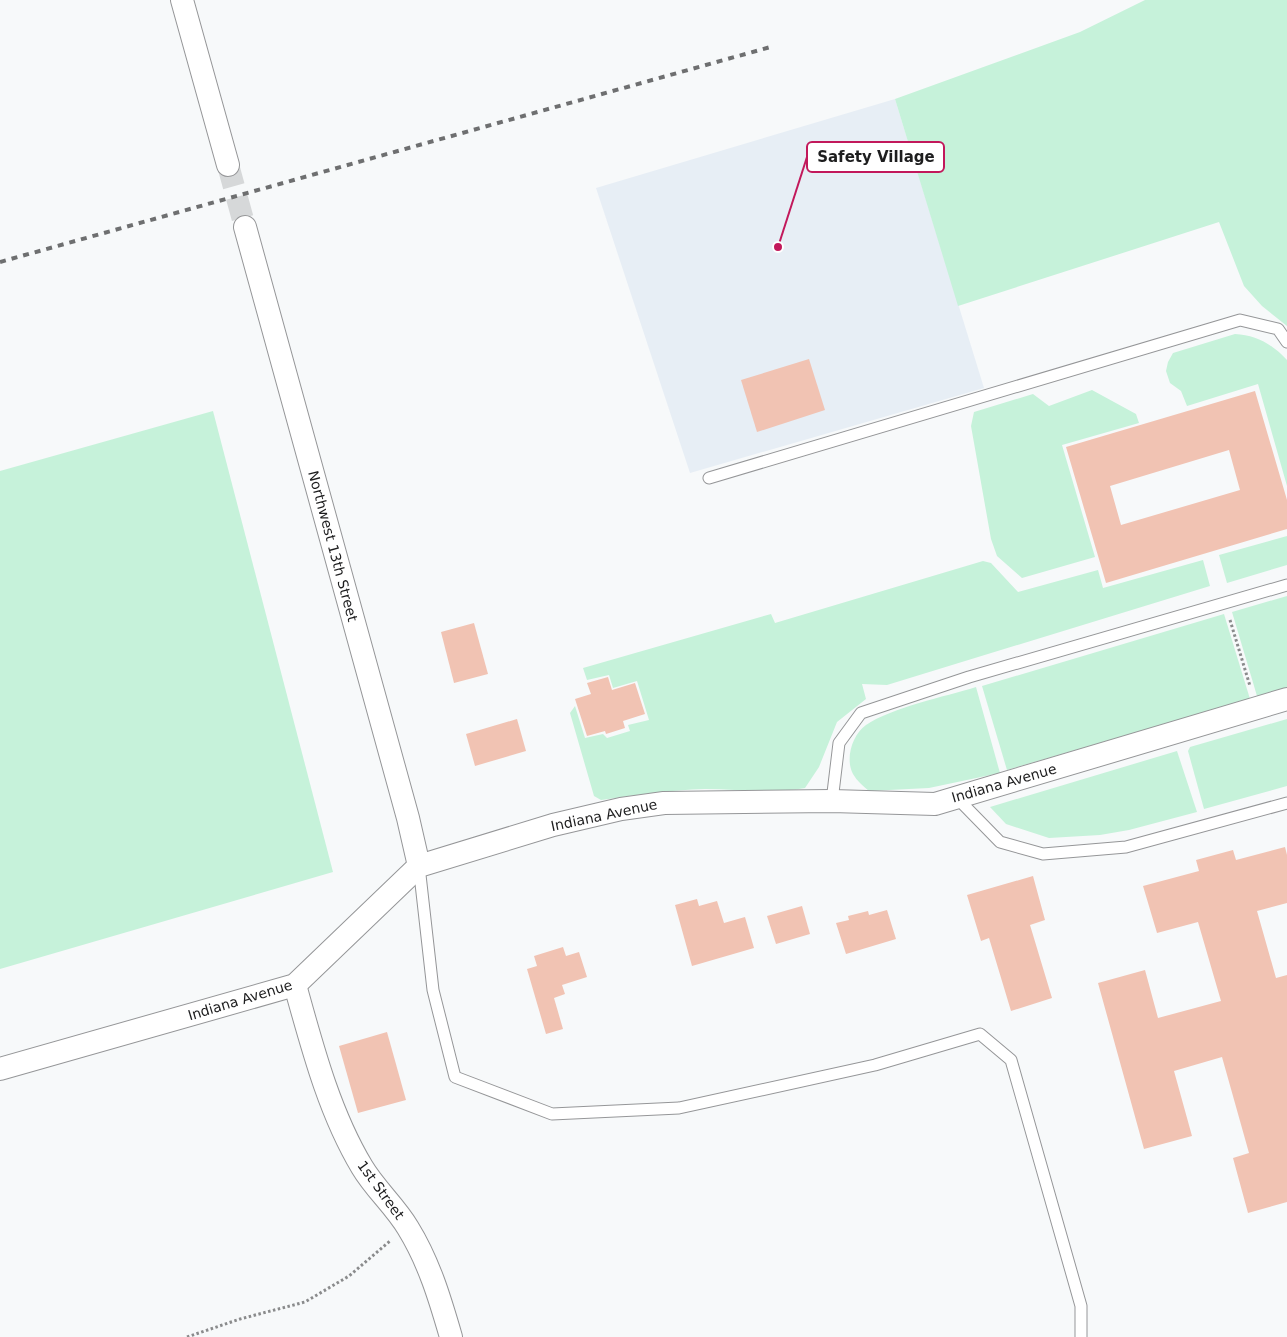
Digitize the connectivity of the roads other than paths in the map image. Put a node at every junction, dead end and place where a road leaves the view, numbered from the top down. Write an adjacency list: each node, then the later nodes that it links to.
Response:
1 (182, 0): 2 (street)
2 (228, 165)
3 (245, 227): 11 (street, Northwest 13th Street)
4 (1287, 342): 5 (lane)
5 (709, 478)
6 (1287, 585): 9 (lane)
7 (1287, 699): 8 (street, Indiana Avenue)
8 (956, 797): 9 (street, Indiana Avenue); 10 (lane)
9 (832, 800): 11 (street, Indiana Avenue)
10 (1287, 803)
11 (419, 866): 12 (street, Indiana Avenue); 15 (lane)
12 (295, 985): 13 (street, Indiana Avenue); 14 (street, 1st Street)
13 (0, 1069)
14 (451, 1337)
15 (1081, 1337)

